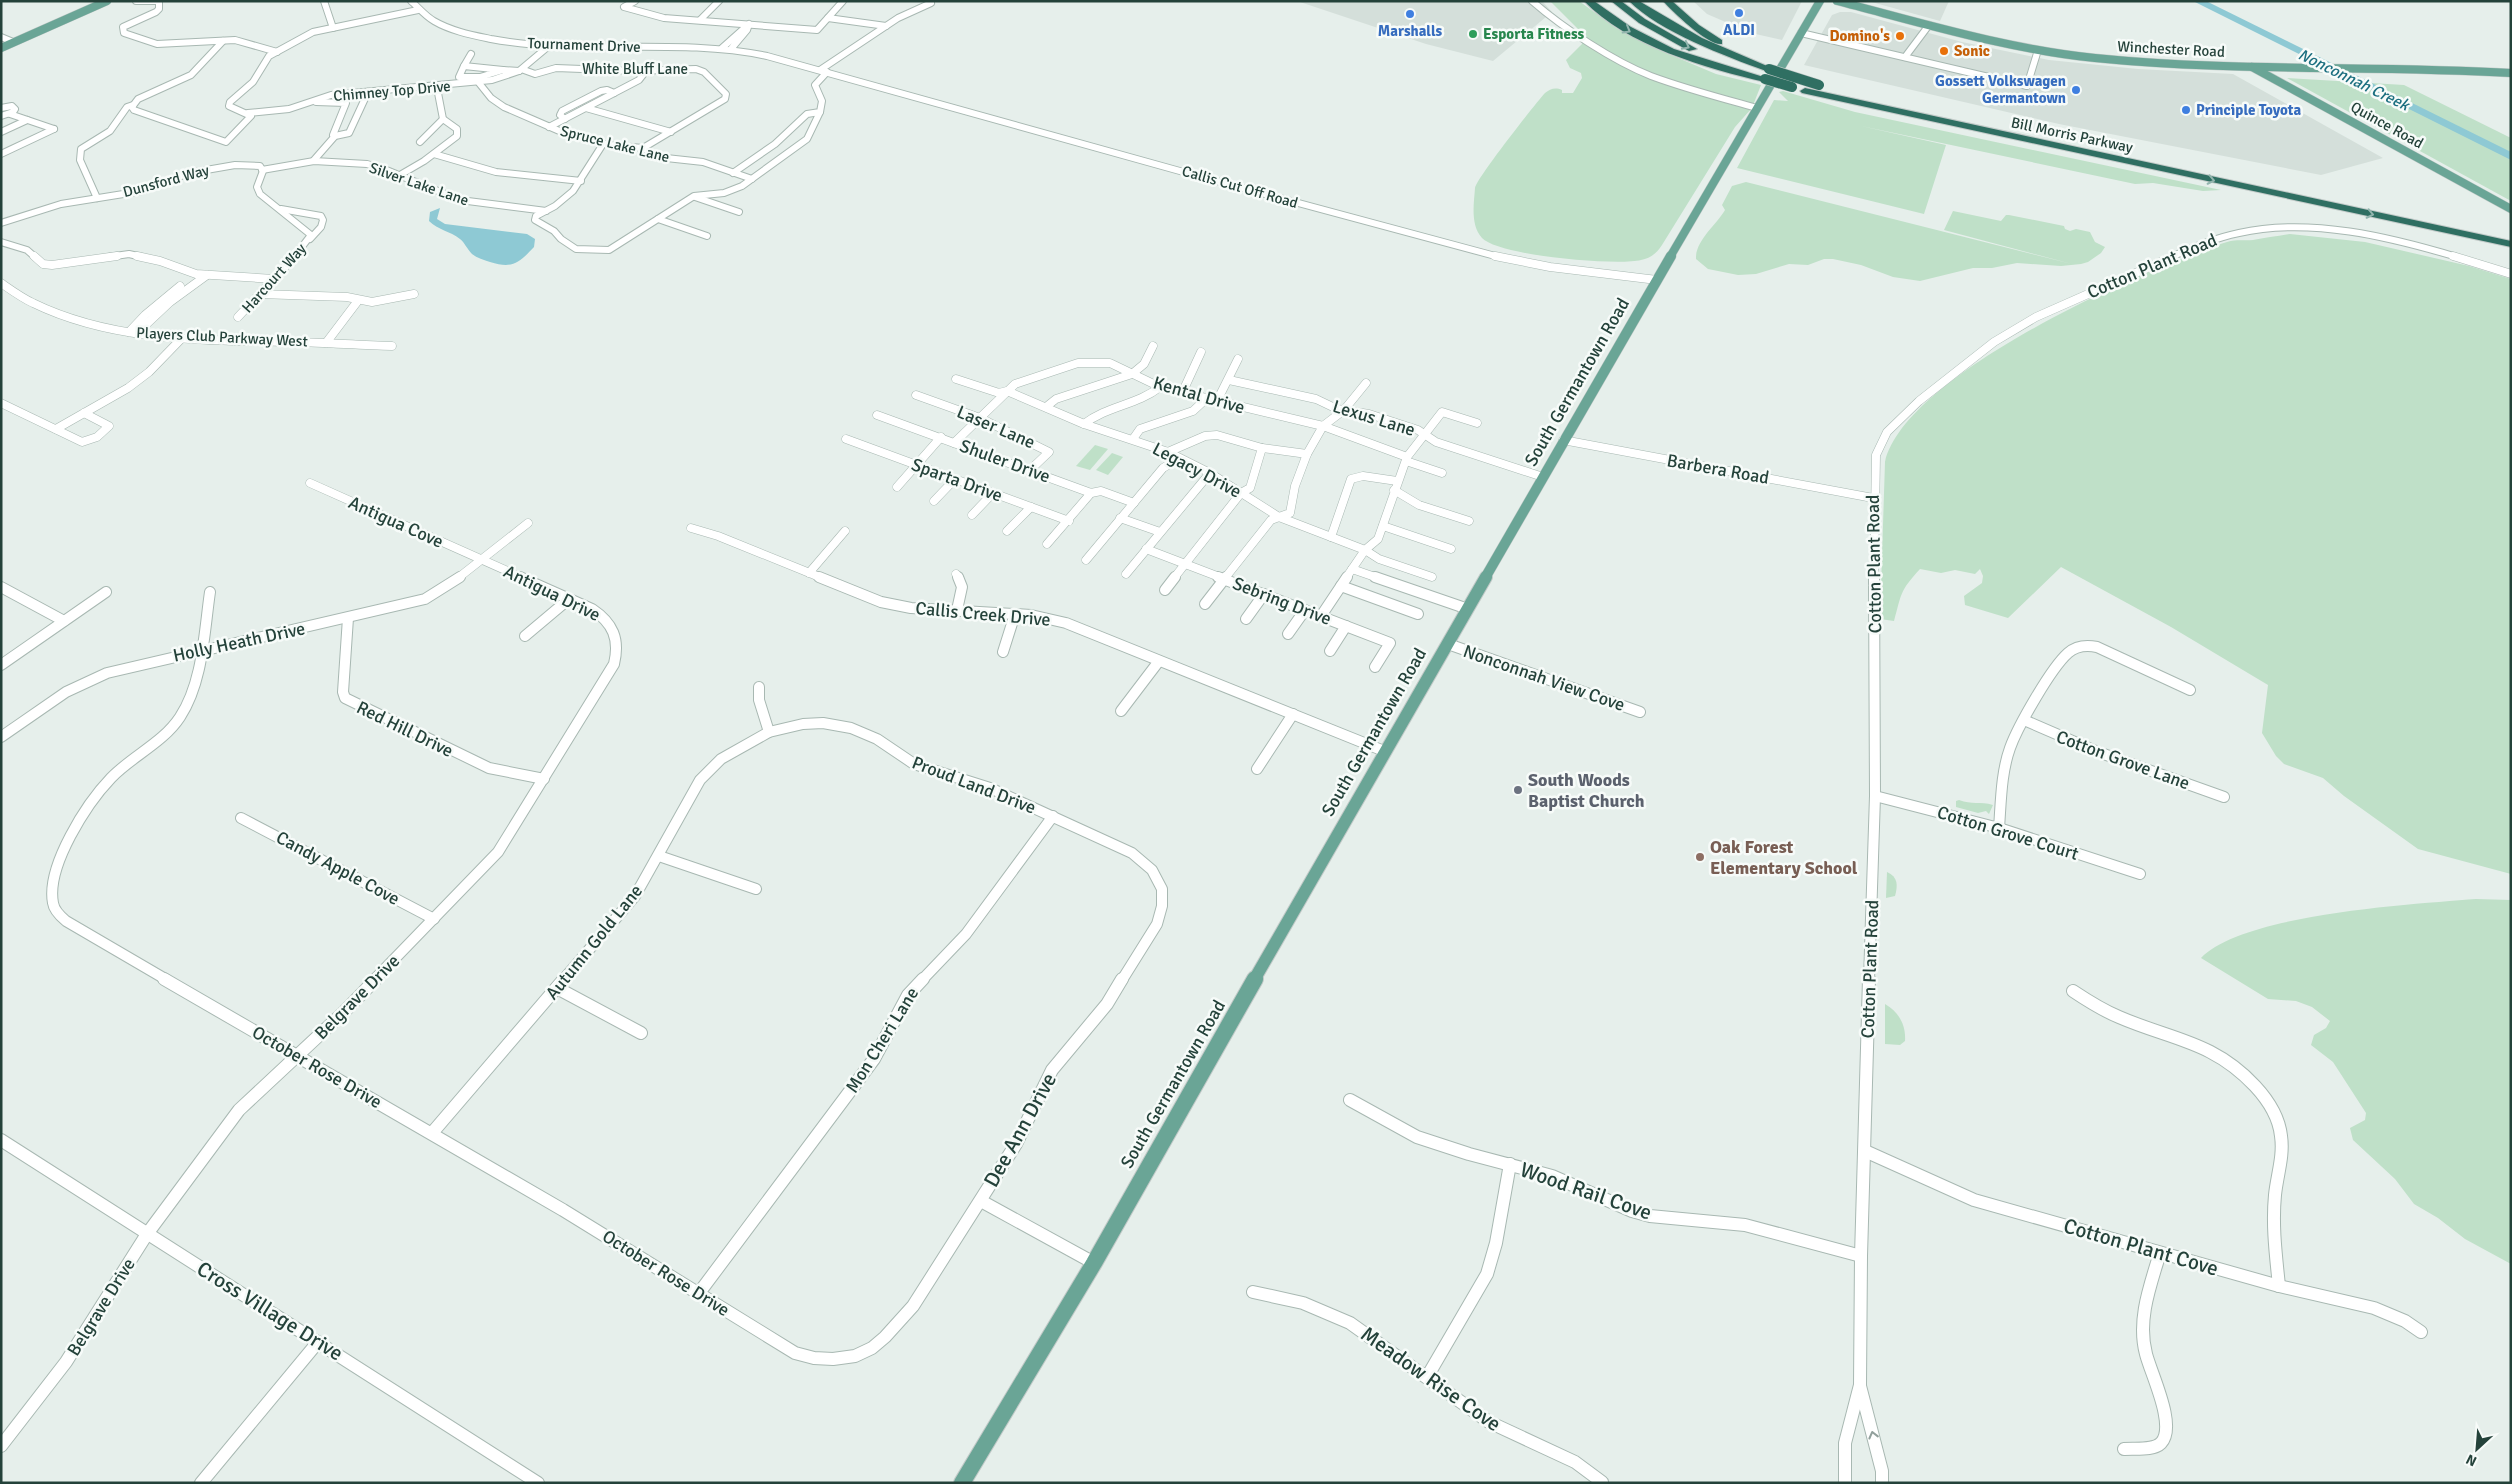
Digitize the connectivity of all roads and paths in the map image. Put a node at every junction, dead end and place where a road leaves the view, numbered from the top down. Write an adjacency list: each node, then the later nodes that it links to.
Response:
1 (107, 1): 27 (main road)
2 (136, 1): 3 (street)
3 (159, 1): 26 (street)
4 (324, 1): 23 (street)
5 (411, 1): 17 (street, Tournament Drive)
6 (635, 1): 19 (street)
7 (719, 1): 19 (street)
8 (843, 1): 18 (street)
9 (1532, 1): 54 (street)
10 (1588, 1): 45 (highway, one-way to 45)
11 (1615, 1): 45 (highway, Bill Morris Parkway, one-way to 45)
12 (1634, 1): 40 (highway, Bill Morris Parkway)
13 (1667, 1): 40 (highway)
14 (1820, 1): 24 (main road, South Germantown Road)
15 (1837, 1): 21 (main road, Winchester Road)
16 (930, 3): 22 (street)
17 (418, 10): 23 (street); 28 (street, Tournament Drive)
18 (828, 18): 20 (street); 22 (street)
19 (700, 20): 20 (street)
20 (749, 24): 30 (street); 31 (street)
21 (1929, 25): 32 (main road, Winchester Road); 36 (street)
22 (886, 26): 43 (street)
23 (333, 28): 33 (street)
24 (1801, 33): 36 (street); 54 (main road, South Germantown Road)
25 (1, 37): 27 (street)
26 (223, 41): 33 (street); 51 (street)
27 (14, 42): 29 (main road)
28 (550, 45): 30 (street, Tournament Drive); 41 (street)
29 (2, 47)
30 (722, 48): 31 (street, Tournament Drive)
31 (731, 49): 35 (street, Tournament Drive)
32 (2038, 50): 36 (street); 38 (main road, Winchester Road)
33 (277, 52): 56 (street)
34 (470, 54): 37 (street)
35 (768, 55): 43 (street, Callis Cut Off Road)
36 (1905, 56)
37 (464, 66): 39 (street); 39 (street)
38 (2250, 66): 44 (main road, Winchester Road); 80 (main road, Quince Road)
39 (505, 69): 41 (street)
40 (1769, 69): 85 (highway, Bill Morris Parkway, bridge)
41 (522, 71): 42 (street, White Bluff Lane); 46 (street, Chimney Top Drive)
42 (646, 71): 49 (street); 64 (street, White Bluff Lane)
43 (824, 71): 55 (street); 94 (street, Callis Cut Off Road)
44 (2511, 73)
45 (1765, 79): 89 (highway, Bill Morris Parkway, one-way to 89, bridge)
46 (479, 83): 47 (street, Chimney Top Drive); 62 (street, Spruce Lake Lane)
47 (442, 86): 48 (street, Chimney Top Drive); 61 (street)
48 (368, 92): 50 (street, Chimney Top Drive); 65 (street)
49 (614, 93): 53 (street); 59 (street)
50 (312, 101): 56 (street, Chimney Top Drive); 65 (street)
51 (133, 105): 56 (street); 78 (street)
52 (2, 107): 57 (street)
53 (586, 108): 59 (street); 64 (street)
54 (1757, 108): 94 (main road, South Germantown Road)
55 (820, 112): 73 (street); 75 (street)
56 (248, 113)
57 (10, 114): 58 (street); 60 (street)
58 (1, 116)
59 (565, 119): 62 (street)
60 (27, 120): 63 (street); 69 (street)
61 (443, 120): 66 (street); 70 (street)
62 (549, 127): 67 (street, Spruce Lake Lane)
63 (1, 132)
64 (670, 132): 68 (street, White Bluff Lane)
65 (335, 136): 71 (street)
66 (420, 142)
67 (603, 144): 68 (street, Spruce Lake Lane); 76 (street)
68 (642, 148): 73 (street, Spruce Lake Lane)
69 (1, 154)
70 (434, 154): 74 (street); 76 (street)
71 (314, 160): 72 (street, Silver Lake Lane); 74 (street, Silver Lake Lane)
72 (262, 170): 78 (street, Dunsford Way); 79 (street, Harcourt Way)
73 (733, 173): 75 (street, Spruce Lake Lane)
74 (400, 175): 81 (street, Silver Lake Lane)
75 (752, 179): 77 (street)
76 (581, 181): 81 (street)
77 (694, 196): 82 (street); 83 (street)
78 (97, 198): 84 (street, Dunsford Way)
79 (280, 209): 87 (street, Harcourt Way); 87 (street, Harcourt Way)
80 (2511, 209)
81 (546, 211): 83 (street)
82 (739, 212)
83 (658, 220): 86 (street)
84 (1, 223)
85 (2511, 234)
86 (707, 236)
87 (310, 239): 93 (street, Harcourt Way)
88 (1, 242): 90 (street)
89 (2511, 244)
90 (196, 274): 91 (street); 96 (street)
91 (207, 274): 93 (street); 97 (street)
92 (2511, 274): 154 (street, Cotton Plant Road)
93 (274, 279): 98 (street, Harcourt Way)
94 (1657, 280): 135 (main road, South Germantown Road)
95 (1, 283): 104 (street, Players Club Parkway West)
96 (171, 293): 97 (street); 101 (street)
97 (180, 294): 102 (street)
98 (260, 294): 100 (street); 103 (street, Harcourt Way)
99 (414, 294): 100 (street)
100 (357, 302): 107 (street)
101 (156, 305): 102 (street); 104 (street)
102 (166, 306): 105 (street)
103 (238, 317)
104 (128, 332): 105 (street, Players Club Parkway West)
105 (137, 334): 106 (street, Players Club Parkway West)
106 (182, 338): 107 (street, Players Club Parkway West); 124 (street)
107 (326, 343): 108 (street, Players Club Parkway West)
108 (392, 346)
109 (1153, 346): 112 (street)
110 (1201, 352): 118 (street)
111 (1238, 359): 114 (street)
112 (1132, 374): 116 (street, Kental Drive); 117 (street, Kental Drive); 122 (street)
113 (956, 379): 117 (street, Legacy Drive)
114 (1229, 380): 120 (street); 123 (street, Lexus Lane)
115 (1366, 383): 123 (street)
116 (1160, 387): 118 (street, Kental Drive); 128 (street)
117 (1007, 391): 122 (street, Legacy Drive); 126 (street, Kental Drive)
118 (1183, 391): 120 (street, Kental Drive)
119 (916, 395): 126 (street, Laser Lane)
120 (1210, 399): 129 (street, Kental Drive); 133 (street)
121 (1, 403): 130 (street)
122 (1046, 407): 128 (street, Legacy Drive)
123 (1344, 410): 129 (street); 131 (street, Lexus Lane)
124 (84, 413): 130 (street); 130 (street)
125 (877, 415): 132 (street, Shuler Drive)
126 (980, 418): 136 (street, Kental Drive); 143 (street, Laser Lane)
127 (1478, 422): 131 (street)
128 (1084, 424): 133 (street, Legacy Drive)
129 (1323, 426): 139 (street); 141 (street, Kental Drive)
130 (56, 429)
131 (1425, 435): 141 (street); 146 (street, Lexus Lane)
132 (941, 437): 136 (street, Shuler Drive); 142 (street)
133 (1133, 438): 138 (street, Legacy Drive)
134 (846, 439): 142 (street, Sparta Drive)
135 (1563, 440): 146 (main road, South Germantown Road); 154 (street, Barbera Road)
136 (954, 443): 143 (street, Shuler Drive)
137 (1262, 448): 138 (street); 139 (street); 153 (street)
138 (1168, 452): 140 (street, Legacy Drive)
139 (1307, 454): 159 (street)
140 (1178, 459): 144 (street, Legacy Drive); 156 (street)
141 (1406, 459): 145 (street, Kental Drive); 149 (street)
142 (915, 465): 147 (street, Sparta Drive); 150 (street)
143 (1030, 470): 152 (street, Shuler Drive)
144 (1210, 473): 153 (street, Legacy Drive); 168 (street)
145 (1442, 473)
146 (1543, 476): 193 (main road, South Germantown Road)
147 (955, 480): 151 (street, Sparta Drive); 155 (street)
148 (310, 483): 174 (street, Antigua Cove)
149 (1395, 486): 162 (street); 164 (street); 169 (street)
150 (896, 487)
151 (993, 493): 157 (street, Sparta Drive); 158 (street)
152 (1091, 493): 156 (street, Shuler Drive); 161 (street)
153 (1241, 493): 159 (street, Legacy Drive); 176 (street)
154 (1874, 498): 222 (street, Cotton Plant Road)
155 (934, 502)
156 (1134, 503): 160 (street)
157 (1031, 507): 161 (street, Sparta Drive); 167 (street)
158 (972, 515)
159 (1279, 517): 169 (street, Legacy Drive); 182 (street)
160 (1120, 518): 168 (street); 175 (street)
161 (1069, 521): 170 (street)
162 (1469, 521)
163 (528, 523): 174 (street, Holly Heath Drive)
164 (1383, 526): 171 (street); 173 (street)
165 (691, 528): 178 (street, Callis Creek Drive)
166 (845, 531): 178 (street)
167 (1007, 531)
168 (1160, 532): 172 (street)
169 (1331, 537): 173 (street, Legacy Drive)
170 (1047, 544)
171 (1451, 549)
172 (1146, 550): 176 (street, Sebring Drive); 180 (street)
173 (1365, 550): 177 (street); 181 (street, Legacy Drive)
174 (482, 560): 189 (street, Antigua Drive); 197 (street, Holly Heath Drive)
175 (1086, 560)
176 (1185, 564): 182 (street, Sebring Drive); 185 (street)
177 (1352, 569): 183 (street); 193 (street)
178 (809, 573): 191 (street, Callis Creek Drive)
179 (956, 574): 191 (street)
180 (1126, 574)
181 (1432, 577)
182 (1224, 579): 188 (street, Sebring Drive); 190 (street)
183 (1341, 586): 195 (street); 196 (street)
184 (1, 587): 199 (street)
185 (1165, 590)
186 (106, 592): 199 (street)
187 (210, 592): 205 (street, October Rose Drive)
188 (1264, 594): 192 (street, Sebring Drive); 198 (street)
189 (569, 599): 201 (street, Antigua Drive); 203 (street)
190 (1205, 604)
191 (957, 610): 194 (street, Callis Creek Drive)
192 (1305, 610): 196 (street, Sebring Drive); 202 (street)
193 (1468, 610): 204 (main road, South Germantown Road)
194 (1015, 614): 207 (street); 208 (street, Callis Creek Drive)
195 (1418, 614)
196 (1321, 616): 200 (street, Sebring Drive)
197 (348, 618): 205 (street, Holly Heath Drive); 221 (street, Red Hill Drive)
198 (1246, 619)
199 (64, 621): 209 (street)
200 (1346, 626): 206 (street); 210 (street, Sebring Drive)
201 (616, 632): 221 (street, Belgrave Drive)
202 (1288, 634)
203 (524, 636)
204 (1448, 644): 214 (street, Nonconnah View Cove); 219 (main road, South Germantown Road)
205 (200, 650): 218 (street, Holly Heath Drive); 235 (street, October Rose Drive)
206 (1330, 651)
207 (1003, 652)
208 (1159, 661): 213 (street); 215 (street, Callis Creek Drive)
209 (1, 665)
210 (1375, 667)
211 (759, 686): 217 (street)
212 (2190, 690): 216 (street)
213 (1122, 711)
214 (1640, 712)
215 (1293, 714): 219 (street, Callis Creek Drive); 220 (street)
216 (2024, 720): 223 (street, Cotton Grove Lane); 226 (street)
217 (769, 732): 224 (street, Proud Land Drive); 227 (street, Autumn Gold Lane)
218 (1, 737)
219 (1384, 751): 245 (main road, South Germantown Road)
220 (1257, 769)
221 (544, 779): 231 (street, Belgrave Drive)
222 (1875, 796): 226 (street, Cotton Grove Court); 239 (street, Cotton Plant Road)
223 (2224, 797)
224 (1053, 816): 229 (street, Proud Land Drive); 248 (street, Mon Cheri Lane)
225 (241, 818): 231 (street, Candy Apple Cove)
226 (1999, 828): 228 (street, Cotton Grove Court)
227 (659, 856): 230 (street); 232 (street, Autumn Gold Lane)
228 (2140, 874)
229 (1162, 888): 241 (street, Dee Ann Drive)
230 (756, 889)
231 (434, 919): 235 (street, Belgrave Drive)
232 (557, 988): 234 (street); 237 (street, Autumn Gold Lane)
233 (2073, 991): 246 (street)
234 (641, 1033)
235 (298, 1055): 237 (street, October Rose Drive); 242 (street, Belgrave Drive)
236 (1350, 1100): 240 (street, Wood Rail Cove)
237 (432, 1133): 248 (street, October Rose Drive)
238 (1, 1140): 242 (street, Cross Village Drive)
239 (1865, 1151): 243 (street, Cotton Plant Cove); 244 (street, Cotton Plant Road)
240 (1510, 1164): 244 (street, Wood Rail Cove); 252 (street)
241 (981, 1201): 245 (street); 251 (street, Dee Ann Drive)
242 (147, 1234): 250 (street, Cross Village Drive); 254 (street, Belgrave Drive)
243 (2160, 1253): 246 (street, Cotton Plant Cove); 255 (street)
244 (1861, 1256): 253 (street, Cotton Plant Road)
245 (1094, 1263): 259 (main road, South Germantown Road)
246 (2280, 1286): 249 (street, Cotton Plant Cove)
247 (1253, 1292): 252 (street, Meadow Rise Cove)
248 (699, 1293): 251 (street, October Rose Drive)
249 (2421, 1332)
250 (318, 1342): 257 (street); 258 (street, Cross Village Drive)
251 (855, 1356)
252 (1427, 1377): 256 (street, Meadow Rise Cove)
253 (1860, 1385): 260 (street, Cotton Plant Road); 261 (street, Cotton Plant Road, one-way to 253)
254 (1, 1446)
255 (2124, 1449)
256 (1602, 1482)
257 (201, 1483)
258 (538, 1483)
259 (962, 1483)
260 (1845, 1483)
261 (1882, 1483)

